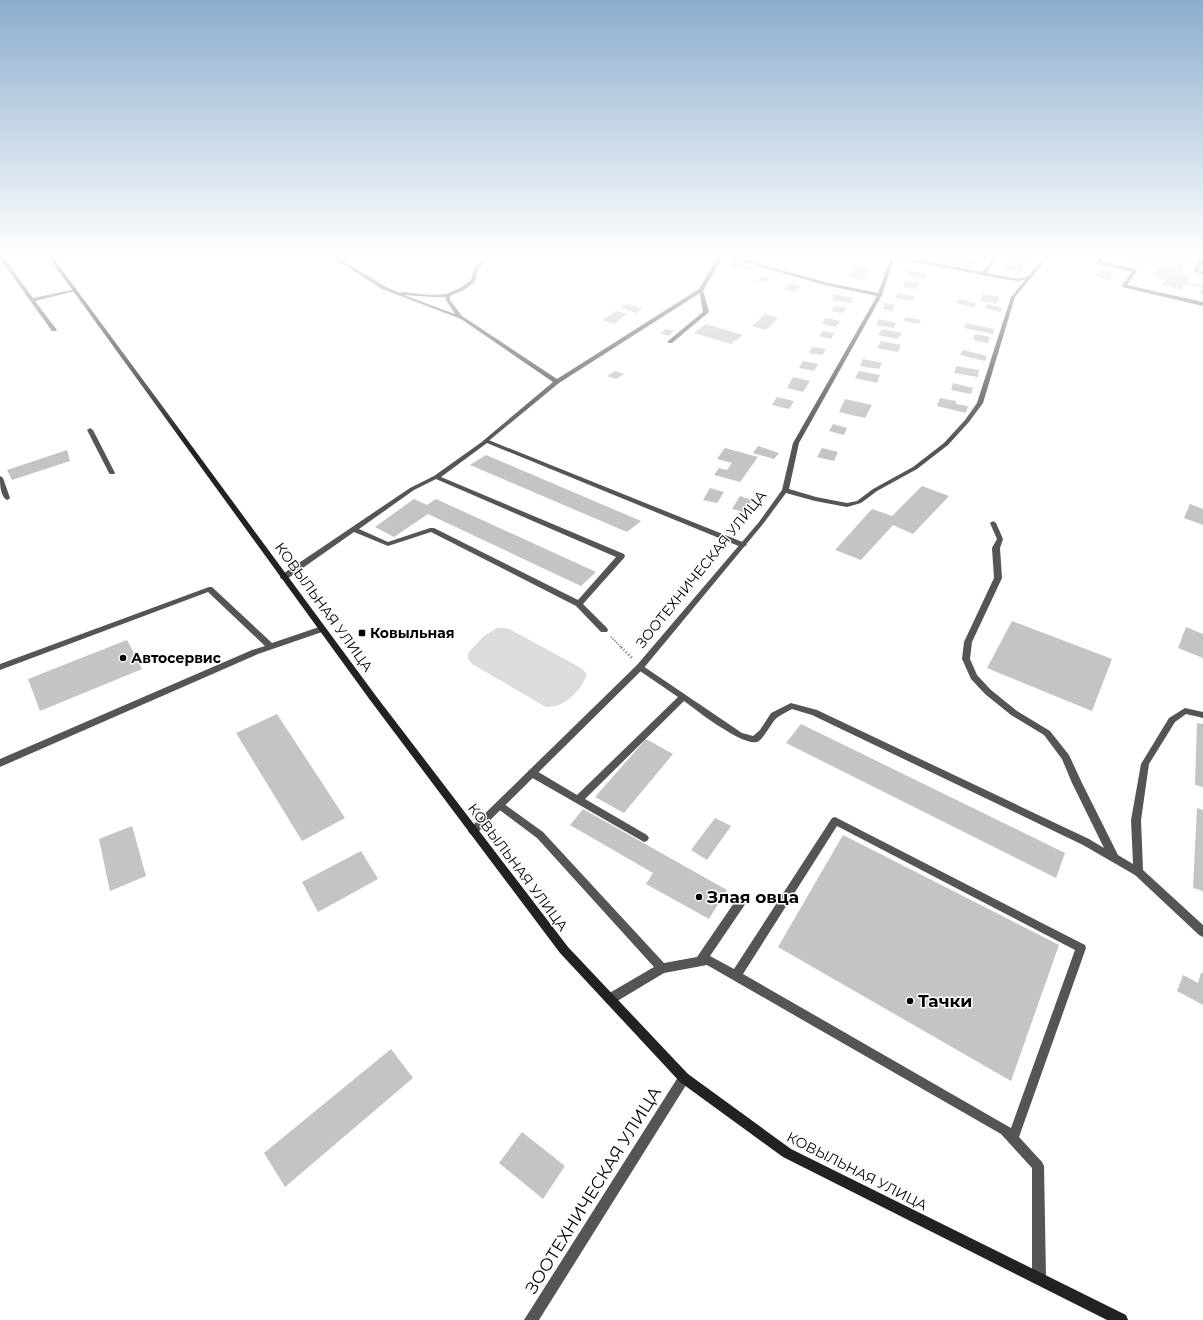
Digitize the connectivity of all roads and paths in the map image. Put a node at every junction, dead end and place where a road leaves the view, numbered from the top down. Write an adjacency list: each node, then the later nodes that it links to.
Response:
1 (45, 317): 9 (street)
2 (93, 317): 22 (main road, КОВЫЛЬНАЯ УЛИЦА)
3 (458, 317): 8 (street)
4 (659, 317): 11 (street)
5 (700, 317): 10 (street)
6 (868, 317): 17 (street, ЗООТЕХНИЧЕСКАЯ УЛИЦА)
7 (1007, 317): 17 (street)
8 (462, 318): 11 (street)
9 (54, 330)
10 (670, 342)
11 (557, 382): 13 (street)
12 (90, 430): 14 (street)
13 (486, 441): 15 (street); 21 (street)
14 (112, 473)
15 (436, 477): 20 (street); 23 (street)
16 (0, 478): 18 (street)
17 (785, 490): 21 (street, ЗООТЕХНИЧЕСКАЯ УЛИЦА)
18 (7, 498)
19 (993, 523): 37 (street)
20 (354, 529): 22 (street); 23 (street)
21 (743, 545): 27 (street, ЗООТЕХНИЧЕСКАЯ УЛИЦА)
22 (284, 577): 24 (main road, КОВЫЛЬНАЯ УЛИЦА)
23 (579, 604): 25 (street)
24 (322, 629): 26 (street); 35 (main road, КОВЫЛЬНАЯ УЛИЦА)
25 (604, 630): 27 (path)
26 (270, 646): 28 (street); 31 (street)
27 (640, 667): 29 (street); 32 (street, ЗООТЕХНИЧЕСКАЯ УЛИЦА)
28 (0, 668)
29 (683, 697): 33 (street); 37 (street)
30 (1203, 715): 38 (street)
31 (0, 763)
32 (532, 773): 33 (street); 34 (street, ЗООТЕХНИЧЕСКАЯ УЛИЦА)
33 (578, 800): 36 (street)
34 (500, 805): 35 (street, ЗООТЕХНИЧЕСКАЯ УЛИЦА); 42 (street)
35 (473, 831): 44 (main road, КОВЫЛЬНАЯ УЛИЦА)
36 (644, 838)
37 (1115, 859): 38 (street)
38 (1138, 872): 40 (street)
39 (740, 903): 41 (street)
40 (1203, 932)
41 (700, 962): 42 (street); 43 (street)
42 (662, 968): 44 (street)
43 (736, 976): 46 (street); 46 (street)
44 (610, 999): 45 (main road, КОВЫЛЬНАЯ УЛИЦА)
45 (684, 1078): 47 (main road, КОВЫЛЬНАЯ УЛИЦА); 48 (street, ЗООТЕХНИЧЕСКАЯ УЛИЦА)
46 (1013, 1138): 47 (street)
47 (1039, 1278): 49 (main road, КОВЫЛЬНАЯ УЛИЦА)
48 (531, 1320)
49 (1122, 1320)

